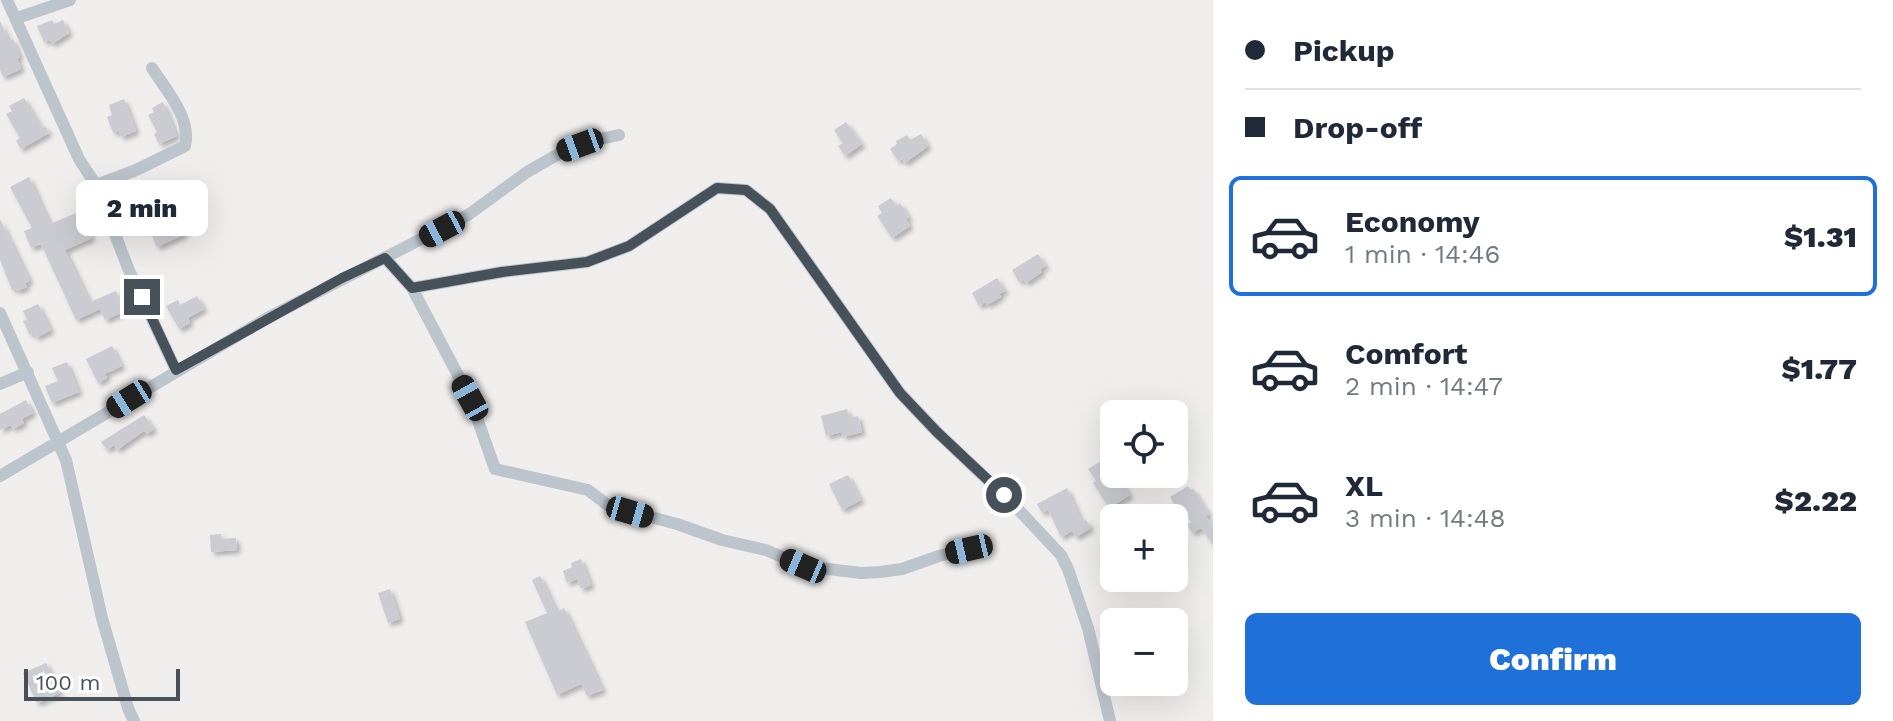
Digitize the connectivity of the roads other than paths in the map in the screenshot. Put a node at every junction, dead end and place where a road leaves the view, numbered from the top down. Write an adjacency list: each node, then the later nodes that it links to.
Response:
1 (7, 0): 3 (street)
2 (70, 0): 3 (street)
3 (17, 18): 6 (street)
4 (152, 68): 6 (street)
5 (619, 135): 7 (street)
6 (96, 185): 10 (street)
7 (385, 258): 8 (street); 10 (street)
8 (412, 288): 15 (street); 17 (street)
9 (0, 313): 11 (street)
10 (176, 370): 13 (street)
11 (28, 372): 12 (street); 13 (street)
12 (0, 384)
13 (58, 442): 14 (street); 16 (street)
14 (0, 476)
15 (969, 549)
16 (134, 721)
17 (1110, 721)

